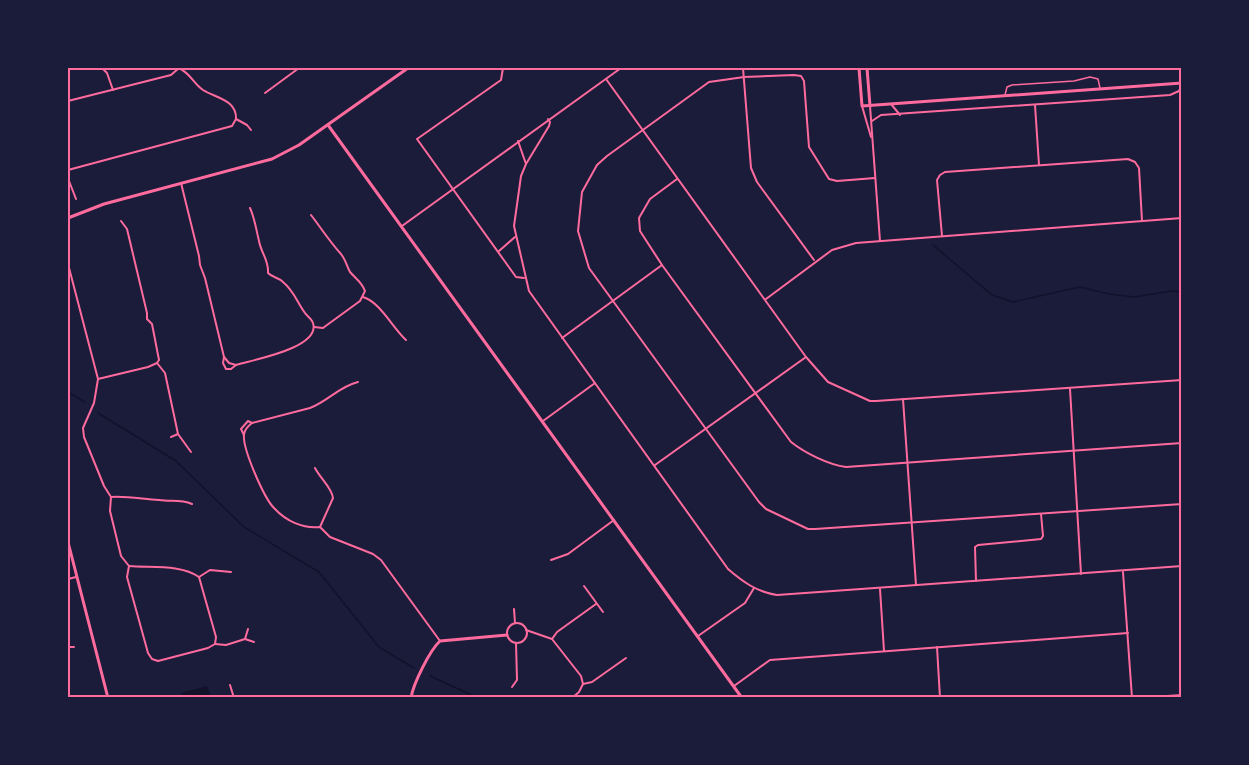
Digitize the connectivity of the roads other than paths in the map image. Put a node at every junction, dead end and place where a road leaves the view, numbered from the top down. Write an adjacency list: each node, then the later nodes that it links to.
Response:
1 (102, 68): 14 (street)
2 (179, 68): 14 (street); 23 (street)
3 (299, 68): 15 (street)
4 (408, 68): 26 (street)
5 (503, 68): 30 (street)
6 (621, 68): 11 (street)
7 (743, 68): 10 (street)
8 (859, 68): 20 (street)
9 (867, 68): 21 (street)
10 (744, 77): 28 (street); 36 (street); 53 (street)
11 (606, 79): 24 (street); 28 (street)
12 (1182, 84): 13 (street); 19 (street)
13 (1101, 89): 16 (street); 16 (lane)
14 (113, 90): 17 (street)
15 (265, 93)
16 (1005, 95): 18 (street)
17 (68, 101)
18 (891, 104): 21 (street); 22 (street)
19 (1035, 105): 22 (street); 34 (street)
20 (862, 106): 21 (street); 31 (street)
21 (870, 106): 25 (street)
22 (900, 115): 25 (street)
23 (236, 119): 27 (street); 35 (street)
24 (548, 119): 32 (street); 33 (street)
25 (872, 121): 31 (street)
26 (328, 125): 38 (street); 47 (street)
27 (251, 130)
28 (642, 130): 37 (street); 61 (street)
29 (412, 139): 30 (street)
30 (417, 139): 39 (street)
31 (872, 140): 36 (street)
32 (518, 141): 33 (street); 39 (street)
33 (526, 164): 49 (street)
34 (1039, 165): 46 (street); 48 (street)
35 (68, 170): 40 (street)
36 (875, 178): 50 (street)
37 (677, 179): 55 (street); 60 (street)
38 (181, 183): 43 (street); 65 (street)
39 (452, 189): 47 (street); 51 (street)
40 (76, 199)
41 (250, 208): 62 (street)
42 (311, 215): 59 (street)
43 (69, 219)
44 (1182, 219): 46 (street)
45 (121, 220): 67 (street)
46 (1142, 221): 48 (street)
47 (402, 226): 76 (street)
48 (942, 236): 50 (street)
49 (515, 237): 51 (street); 57 (street)
50 (880, 241): 53 (street)
51 (499, 251): 57 (street)
52 (68, 255): 54 (street)
53 (815, 262): 60 (street)
54 (68, 265): 56 (street)
55 (662, 265): 61 (street); 74 (street)
56 (73, 278): 58 (street); 69 (street)
57 (525, 278): 63 (street)
58 (68, 279)
59 (363, 297): 62 (street); 64 (street)
60 (766, 299): 66 (street)
61 (613, 302): 63 (street); 77 (street)
62 (314, 327): 68 (street)
63 (562, 338): 72 (street)
64 (406, 340)
65 (224, 357): 68 (street); 68 (street)
66 (806, 357): 74 (street); 75 (street)
67 (157, 363): 69 (street); 78 (street)
68 (236, 365)
69 (98, 379): 86 (street)
70 (1182, 380): 73 (street)
71 (358, 382): 93 (street)
72 (595, 383): 76 (street); 84 (street)
73 (1070, 388): 75 (street); 81 (street)
74 (755, 393): 77 (street); 83 (street)
75 (903, 399): 83 (street)
76 (543, 421): 91 (street)
77 (706, 429): 84 (street); 92 (street)
78 (178, 434): 79 (street); 82 (street)
79 (171, 437)
80 (1182, 442): 81 (street)
81 (1074, 450): 83 (street); 89 (street)
82 (191, 452)
83 (908, 462): 92 (street)
84 (655, 465): 107 (street)
85 (315, 468): 93 (street)
86 (111, 497): 87 (street); 96 (street)
87 (192, 504)
88 (1182, 504): 89 (street)
89 (1078, 511): 90 (street); 100 (street)
90 (1041, 514): 92 (street); 104 (street)
91 (614, 520): 95 (street); 117 (street)
92 (912, 523): 105 (street)
93 (320, 527): 120 (street)
94 (68, 542): 101 (street)
95 (551, 560)
96 (129, 566): 102 (street); 123 (street)
97 (1182, 566): 98 (street)
98 (1123, 571): 100 (street); 115 (street)
99 (231, 572): 102 (street)
100 (1081, 574): 104 (street)
101 (76, 577): 103 (street); 135 (street)
102 (199, 577): 123 (street)
103 (68, 579)
104 (976, 582): 105 (street)
105 (916, 585): 108 (street)
106 (584, 586): 109 (street)
107 (754, 588): 108 (street); 117 (street)
108 (880, 589): 127 (street)
109 (596, 604): 111 (street); 119 (street)
110 (514, 609): 112 (street)
111 (603, 612)
112 (515, 623): 114 (street); 116 (street)
113 (248, 629): 118 (street)
114 (526, 630): 119 (street); 122 (street)
115 (1128, 633): 126 (street); 141 (street)
116 (507, 635): 120 (street); 122 (street)
117 (697, 637): 131 (street)
118 (245, 639): 121 (street); 123 (street)
119 (552, 639): 129 (street)
120 (440, 641): 137 (street)
121 (254, 642)
122 (516, 643): 132 (street)
123 (215, 644)
124 (68, 647): 125 (street)
125 (74, 647)
126 (937, 647): 127 (street); 140 (street)
127 (884, 651): 131 (street)
128 (626, 658): 129 (street)
129 (583, 684): 138 (street)
130 (230, 685): 136 (street)
131 (734, 686): 139 (street)
132 (512, 687)
133 (1182, 695): 134 (street)
134 (1168, 697): 142 (street)
135 (108, 698)
136 (234, 698)
137 (411, 698)
138 (572, 698)
139 (742, 698)
140 (940, 698)
141 (1132, 698)
142 (1137, 698)

